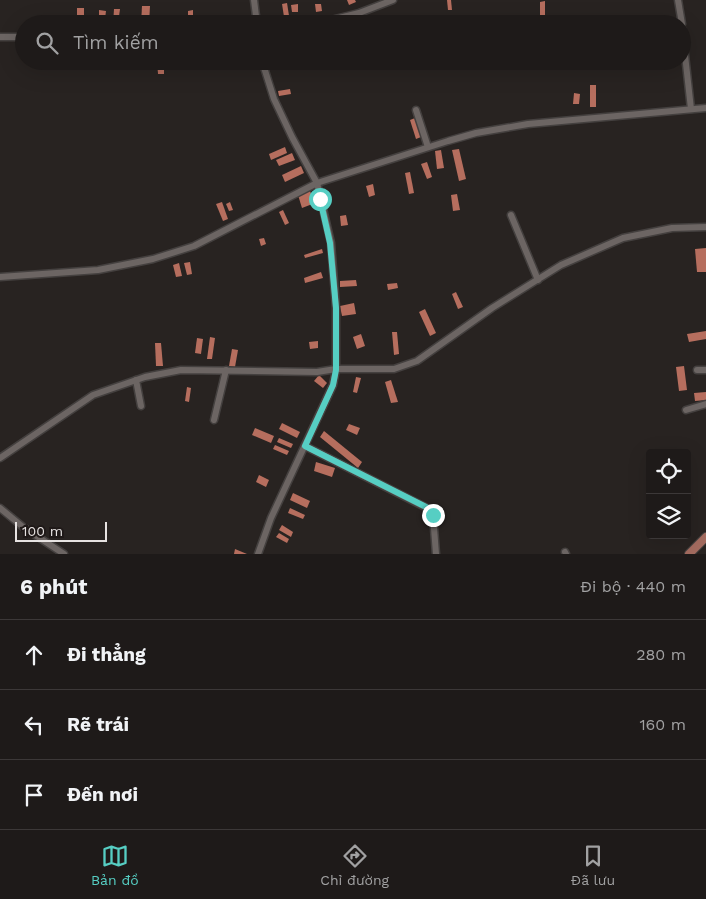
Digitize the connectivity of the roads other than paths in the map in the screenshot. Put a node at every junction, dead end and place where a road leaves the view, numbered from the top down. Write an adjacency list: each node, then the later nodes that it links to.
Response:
1 (254, 0): 4 (street)
2 (678, 0): 6 (street)
3 (390, 1): 5 (street)
4 (256, 15)
5 (353, 15)
6 (680, 15)
7 (0, 37): 8 (street)
8 (15, 37)
9 (265, 70): 15 (street)
10 (687, 70): 12 (street)
11 (706, 108): 12 (street)
12 (691, 109): 14 (street)
13 (416, 110): 14 (street)
14 (428, 147): 15 (street)
15 (317, 183): 18 (street); 21 (street)
16 (511, 215): 19 (street)
17 (706, 227): 19 (street)
18 (0, 277)
19 (538, 280): 21 (street)
20 (226, 370): 21 (street); 24 (street); 28 (street)
21 (336, 370): 29 (street)
22 (697, 370): 23 (street)
23 (706, 370)
24 (136, 380): 26 (street); 30 (street)
25 (706, 404): 27 (street)
26 (141, 406)
27 (686, 410)
28 (214, 420)
29 (305, 446): 34 (street); 35 (street)
30 (0, 458)
31 (0, 508): 33 (street)
32 (706, 537): 36 (main road)
33 (64, 554)
34 (258, 554)
35 (436, 554)
36 (689, 554)

